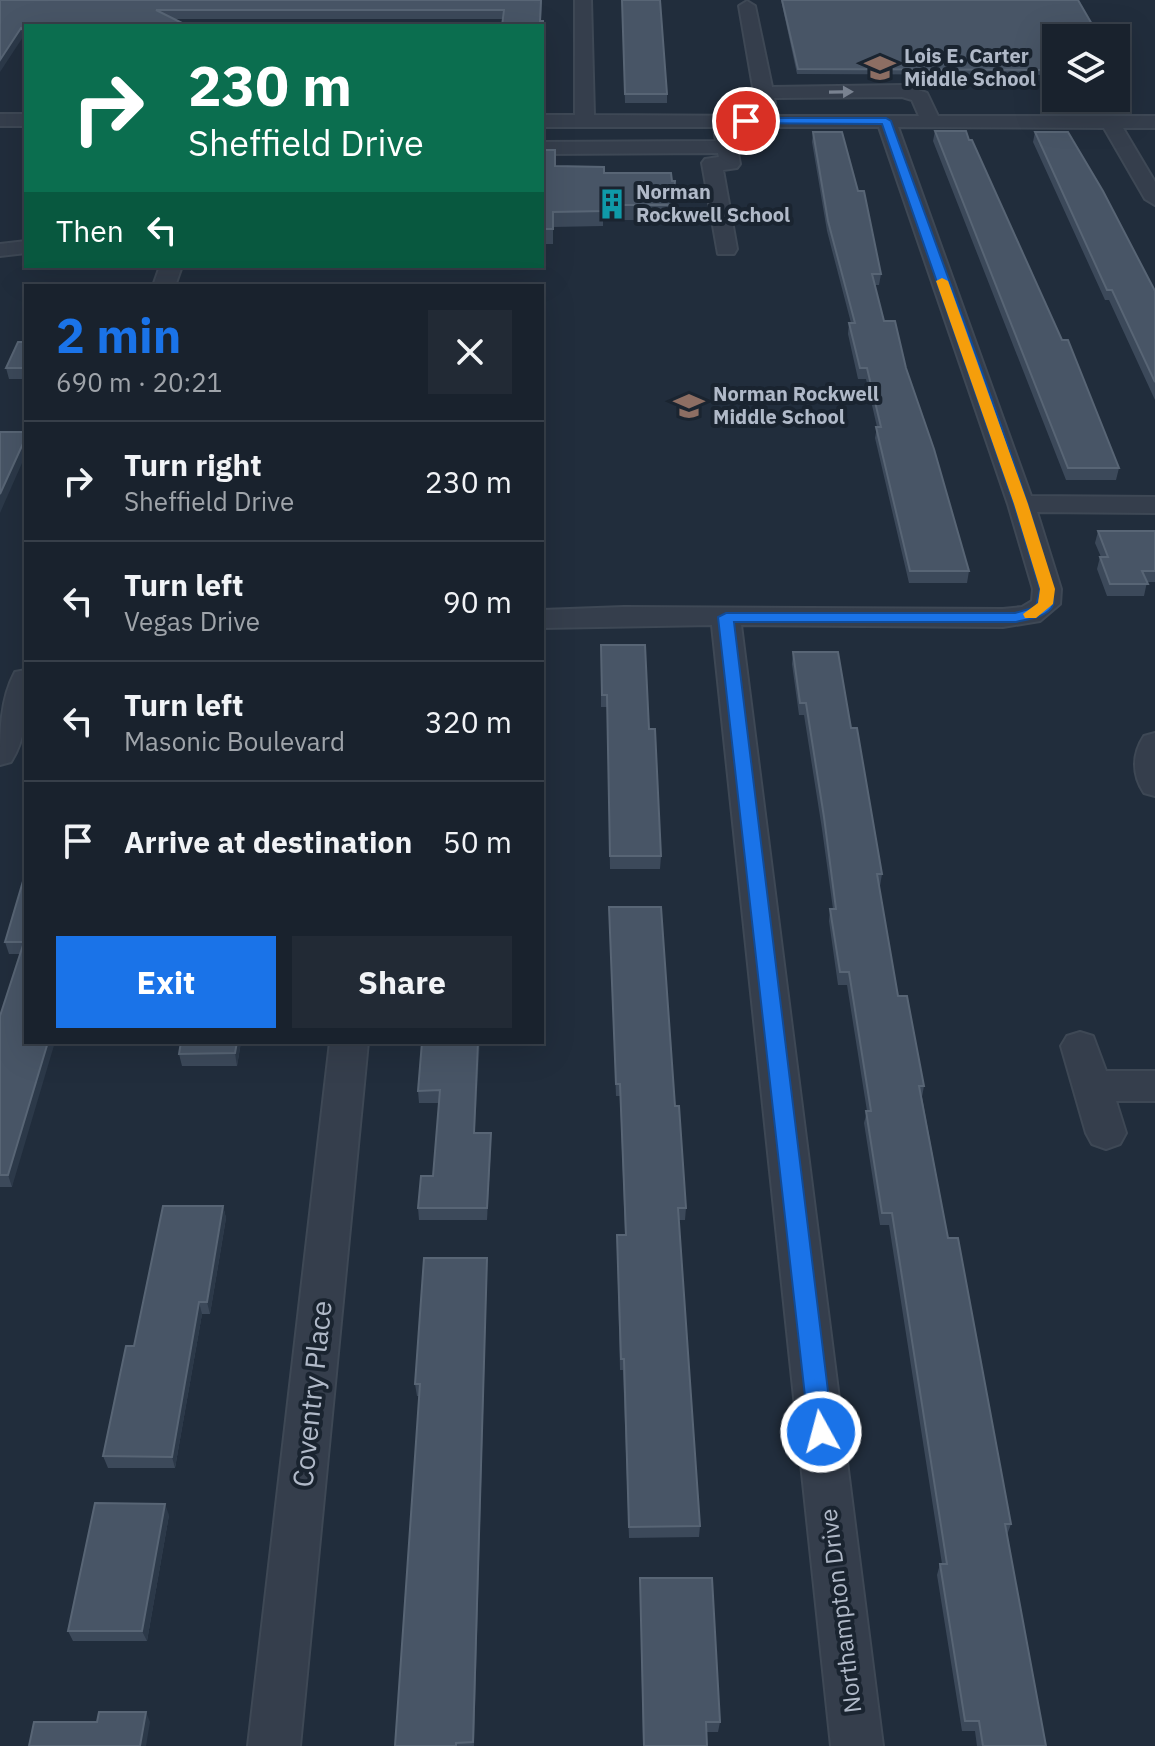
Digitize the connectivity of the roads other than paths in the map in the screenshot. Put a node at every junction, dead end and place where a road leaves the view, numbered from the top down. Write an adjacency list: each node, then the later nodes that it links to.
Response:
1 (583, 0): 7 (street)
2 (747, 6): 3 (street)
3 (763, 93): 9 (street); 11 (street, one-way to 11)
4 (0, 120): 5 (street)
5 (24, 120)
6 (544, 121): 7 (street)
7 (585, 121): 8 (street)
8 (723, 121): 9 (street); 14 (street)
9 (769, 121): 10 (street)
10 (886, 121): 11 (street); 20 (street)
11 (931, 121): 12 (street)
12 (1110, 122): 13 (street); 16 (street)
13 (1155, 122)
14 (727, 147): 15 (street); 18 (street)
15 (544, 148)
16 (1155, 199)
17 (24, 247): 19 (street)
18 (726, 249)
19 (0, 250)
20 (1021, 504): 21 (street); 22 (street)
21 (1155, 505)
22 (726, 617): 23 (street); 34 (street, Northampton Drive)
23 (544, 619)
24 (24, 685): 26 (street)
25 (1155, 743): 27 (street)
26 (0, 755)
27 (1155, 785)
28 (349, 1044): 33 (street, Coventry Place)
29 (1080, 1046): 30 (street)
30 (1092, 1086): 31 (street); 32 (street)
31 (1155, 1086)
32 (1106, 1133)
33 (274, 1746)
34 (857, 1746)

